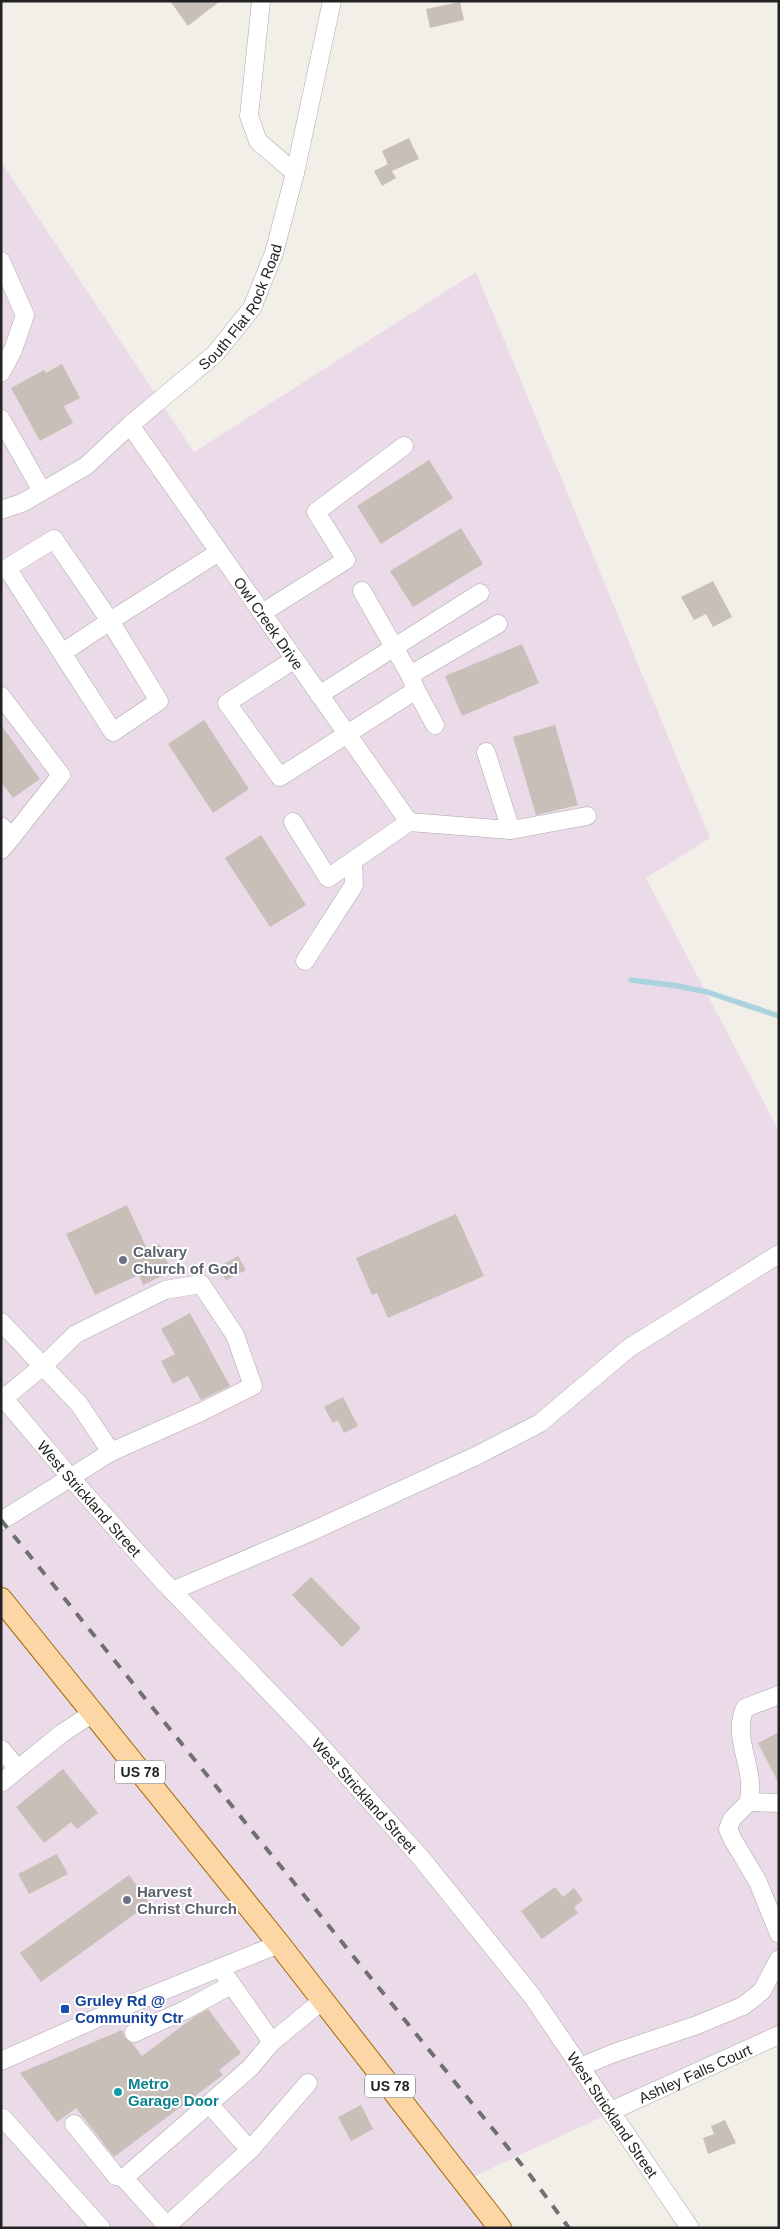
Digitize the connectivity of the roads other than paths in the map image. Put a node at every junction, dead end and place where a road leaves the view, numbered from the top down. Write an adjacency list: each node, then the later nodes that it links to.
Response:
1 (261, 1): 3 (street)
2 (332, 1): 3 (street, South Flat Rock Road)
3 (295, 173): 7 (street, South Flat Rock Road)
4 (1, 261): 5 (street)
5 (1, 373)
6 (1, 419): 9 (street)
7 (130, 425): 9 (street, South Flat Rock Road); 11 (street, Owl Creek Drive)
8 (404, 446): 14 (street)
9 (42, 491): 10 (street, South Flat Rock Road)
10 (1, 510)
11 (219, 552): 14 (street, Owl Creek Drive); 15 (street)
12 (362, 592): 17 (street)
13 (480, 593): 17 (street)
14 (262, 614): 19 (street, Owl Creek Drive)
15 (110, 621): 18 (street); 18 (street); 18 (street)
16 (498, 624): 20 (street)
17 (394, 648): 20 (street); 21 (street)
18 (62, 653)
19 (295, 659): 21 (street, Owl Creek Drive); 24 (street)
20 (413, 682): 23 (street); 24 (street)
21 (319, 695): 24 (street, Owl Creek Drive)
22 (1, 696): 30 (street)
23 (435, 725)
24 (346, 733): 28 (street, Owl Creek Drive)
25 (486, 752): 29 (street)
26 (587, 816): 29 (street)
27 (293, 822): 31 (street)
28 (409, 822): 29 (street); 31 (street)
29 (511, 830)
30 (5, 838)
31 (353, 861): 32 (street)
32 (304, 961)
33 (779, 1254): 40 (street)
34 (1, 1322): 35 (street)
35 (44, 1365): 36 (street); 37 (street); 37 (street)
36 (3, 1396): 38 (street, West Strickland Street)
37 (111, 1452): 38 (street)
38 (70, 1477): 39 (street); 40 (street, West Strickland Street)
39 (1, 1521)
40 (172, 1590): 59 (street, West Strickland Street)
41 (4, 1609): 43 (main road, US 78)
42 (779, 1695): 47 (street)
43 (93, 1713): 45 (street); 50 (main road, US 78)
44 (1, 1749): 45 (street)
45 (18, 1769): 46 (street)
46 (1, 1783)
47 (749, 1802): 48 (street); 49 (street)
48 (779, 1802)
49 (779, 1934)
50 (279, 1944): 52 (street); 54 (main road, US 78)
51 (779, 1959): 59 (street)
52 (220, 1968): 53 (street); 58 (street)
53 (231, 1985): 55 (street); 57 (street)
54 (323, 2000): 57 (street); 68 (main road, US 78)
55 (134, 2033)
56 (779, 2035): 62 (street, Ashley Falls Court)
57 (272, 2042): 61 (street)
58 (1, 2061)
59 (580, 2067): 62 (street, West Strickland Street)
60 (308, 2083): 65 (street)
61 (208, 2104): 65 (street); 66 (street)
62 (611, 2112): 69 (street, West Strickland Street)
63 (2, 2118): 67 (street)
64 (74, 2124): 66 (street)
65 (250, 2150): 66 (street)
66 (124, 2178)
67 (101, 2228)
68 (500, 2228)
69 (690, 2228)

